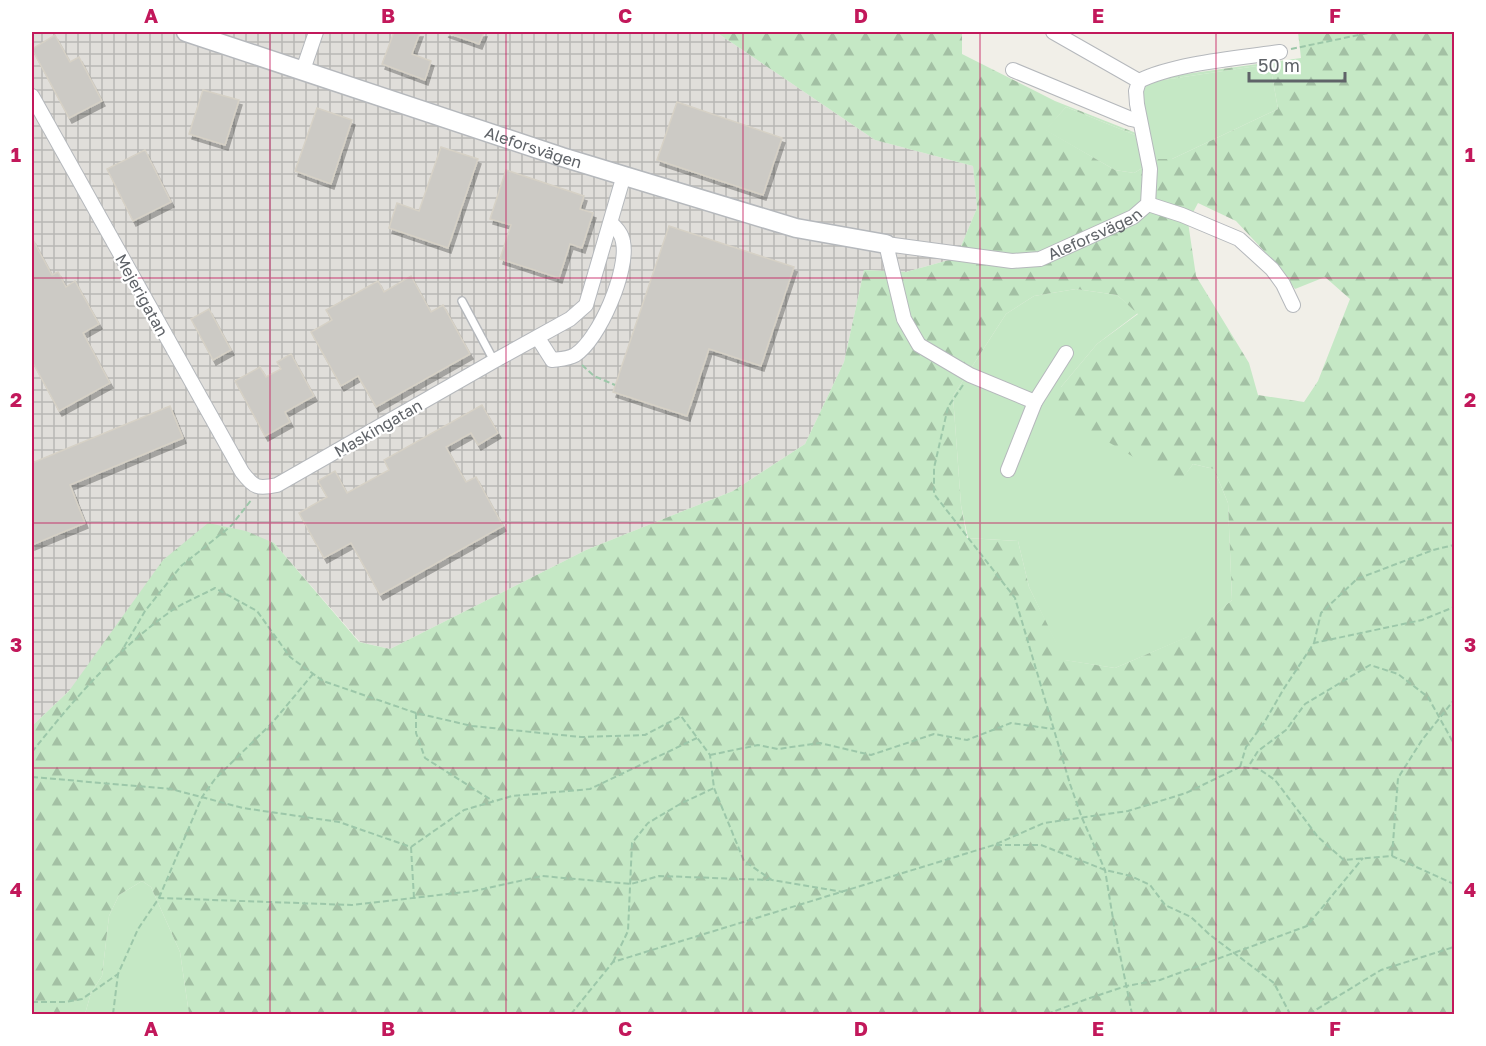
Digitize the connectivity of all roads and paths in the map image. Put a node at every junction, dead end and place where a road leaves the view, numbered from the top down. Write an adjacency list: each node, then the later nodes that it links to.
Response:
1 (186, 32): 6 (street, Aleforsvägen)
2 (316, 32): 6 (street)
3 (1053, 32): 8 (street)
4 (1373, 32): 5 (path)
5 (1280, 52): 8 (street)
6 (303, 70): 11 (street, Aleforsvägen)
7 (1013, 70): 10 (street)
8 (1139, 81): 10 (street, Aleforsvägen)
9 (32, 96): 25 (street, Mejerigatan)
10 (1140, 120): 12 (street, Aleforsvägen)
11 (624, 175): 13 (street, Maskingatan); 14 (street, Aleforsvägen)
12 (1148, 204): 14 (street, Aleforsvägen); 16 (street)
13 (611, 223): 17 (street, Maskingatan); 19 (street)
14 (886, 244): 21 (street)
15 (462, 302): 20 (lane)
16 (1293, 305)
17 (538, 338): 19 (street); 20 (street, Maskingatan)
18 (1066, 353): 23 (street)
19 (576, 355): 22 (path)
20 (494, 361): 25 (street, Maskingatan)
21 (970, 375): 23 (street); 34 (path)
22 (615, 385)
23 (1035, 402): 24 (street)
24 (1008, 470)
25 (261, 488): 29 (path)
26 (1455, 545): 28 (path)
27 (1455, 606): 28 (path)
28 (1314, 643): 40 (path)
29 (122, 650): 30 (path); 37 (path)
30 (314, 674): 32 (path); 43 (path)
31 (1455, 700): 33 (path)
32 (416, 713): 35 (path); 44 (path)
33 (1440, 717): 36 (path, bridge); 39 (path, bridge); 48 (path)
34 (1053, 729): 38 (path); 45 (path)
35 (698, 738): 38 (path); 44 (path)
36 (1455, 744)
37 (32, 752)
38 (710, 755): 42 (path)
39 (1249, 766): 40 (path); 49 (path)
40 (1240, 767): 45 (path)
41 (32, 777): 43 (path)
42 (714, 788): 51 (path); 52 (path)
43 (202, 797): 47 (path); 55 (path)
44 (493, 801): 47 (path)
45 (1082, 818): 46 (path); 50 (path)
46 (994, 845): 50 (path); 54 (path)
47 (411, 847): 56 (path)
48 (1392, 856): 49 (path); 53 (path)
49 (1362, 858): 58 (path)
50 (1105, 870): 58 (path); 61 (path)
51 (772, 880): 52 (path); 54 (path)
52 (631, 884): 56 (path); 59 (path)
53 (1455, 884)
54 (843, 892): 59 (path)
55 (159, 898): 56 (path); 60 (path)
56 (414, 898)
57 (1455, 948): 68 (path)
58 (1235, 954): 61 (path); 67 (path)
59 (613, 962): 64 (path)
60 (118, 974): 62 (path); 63 (path)
61 (1126, 986): 65 (path); 66 (path)
62 (32, 1002)
63 (113, 1014)
64 (571, 1014)
65 (1047, 1014)
66 (1132, 1014)
67 (1290, 1014)
68 (1309, 1014)

